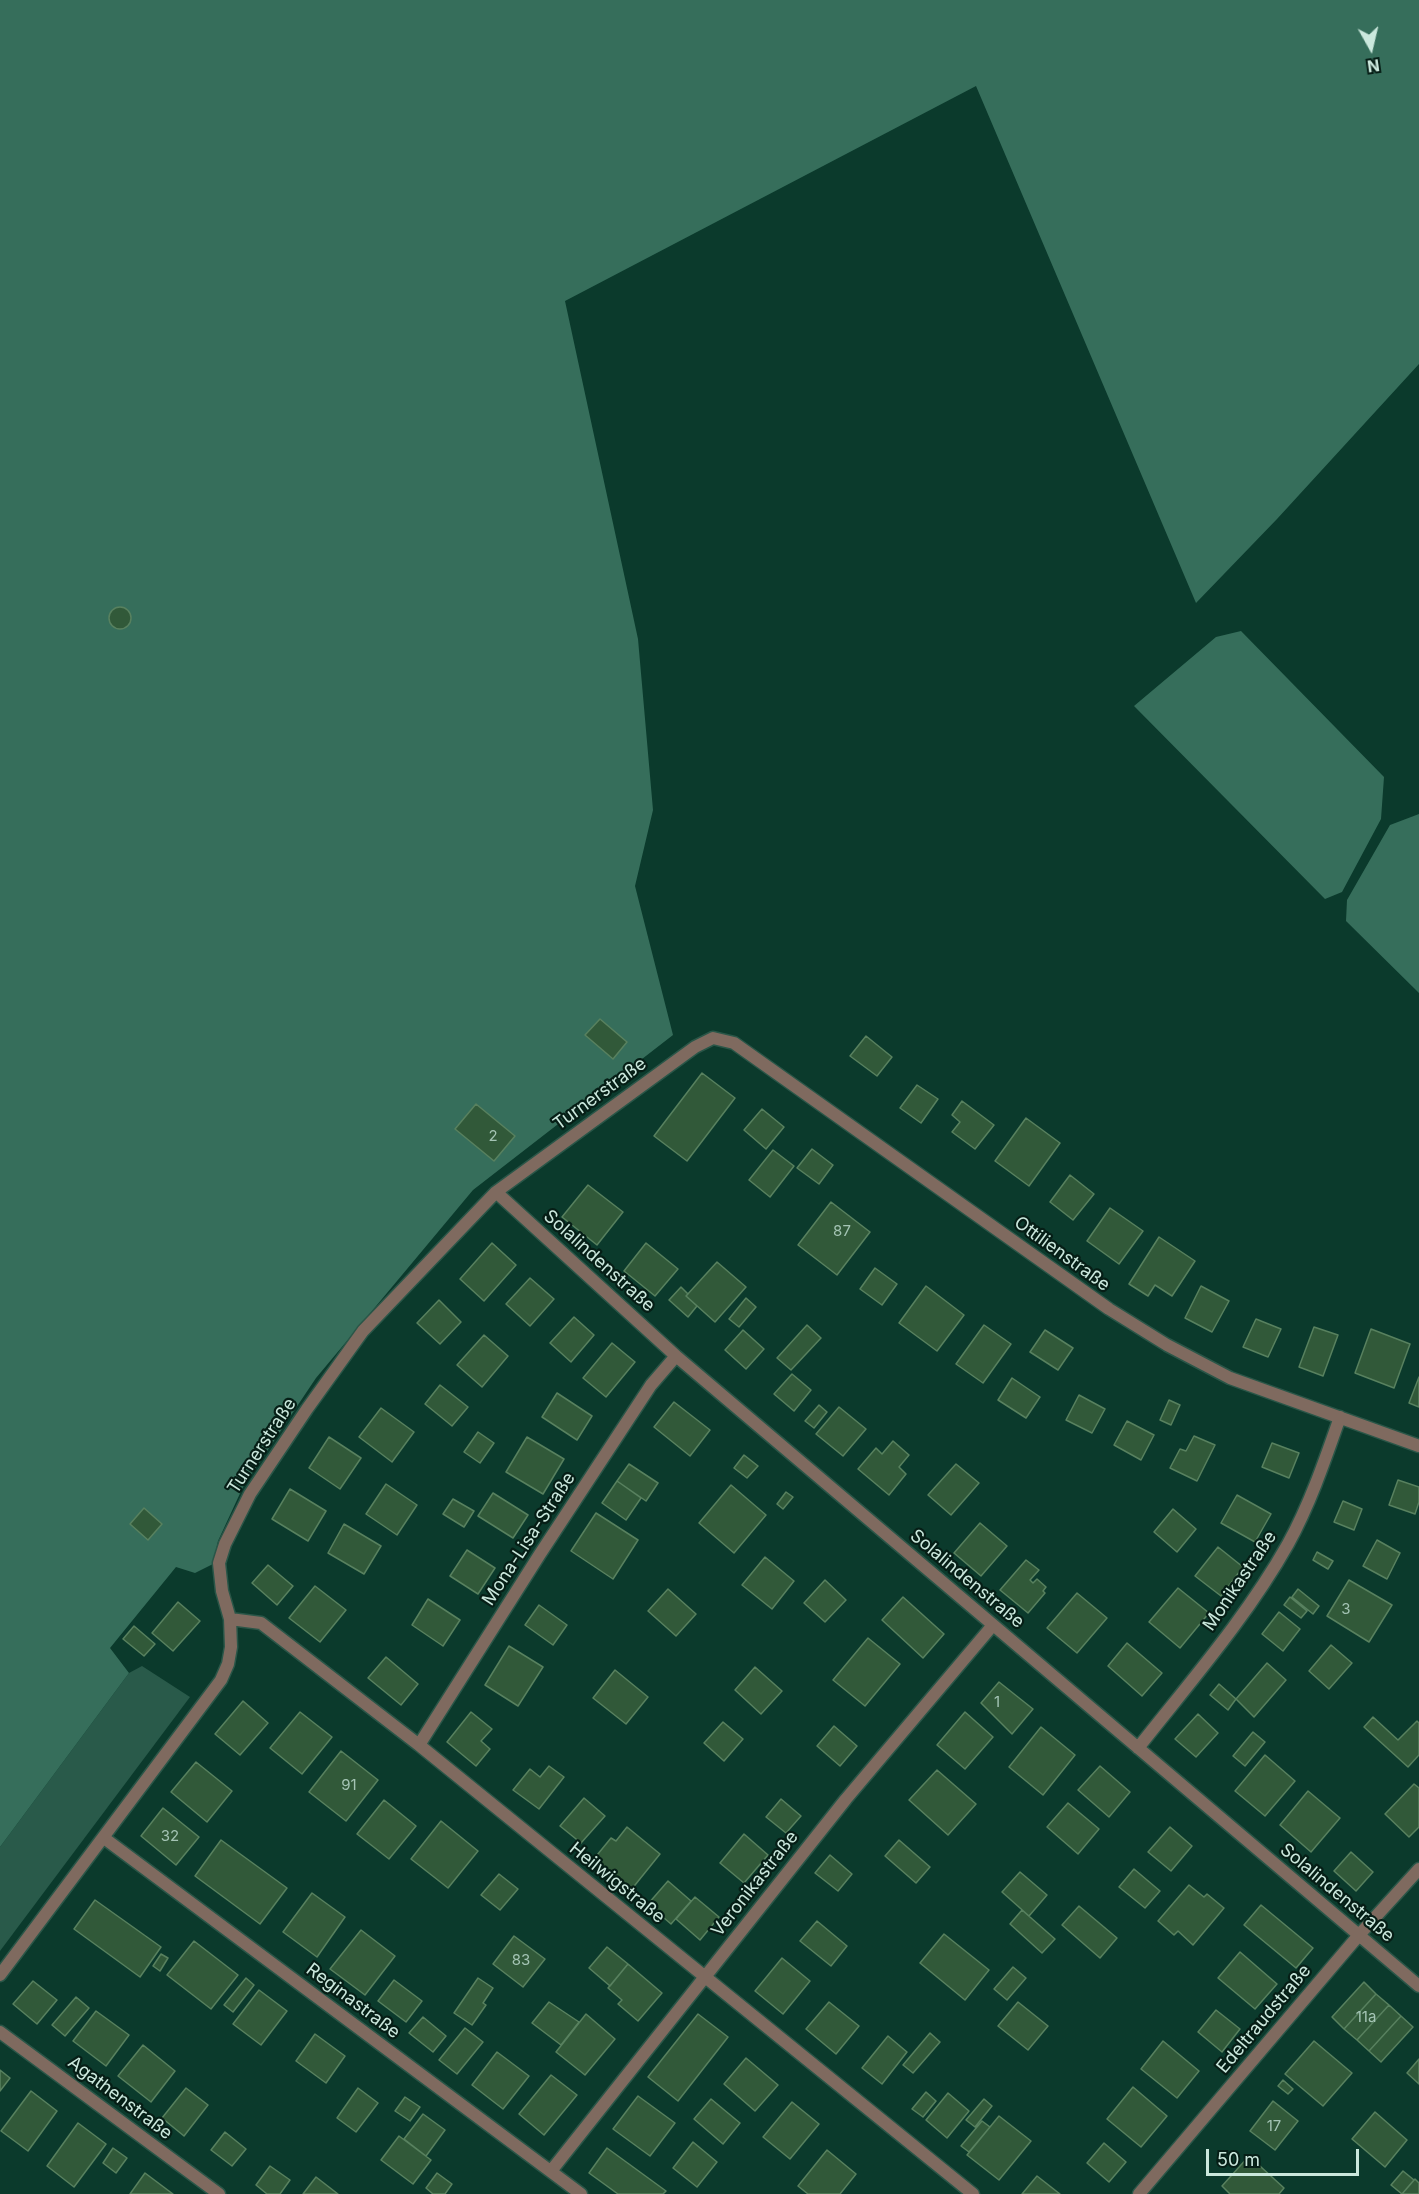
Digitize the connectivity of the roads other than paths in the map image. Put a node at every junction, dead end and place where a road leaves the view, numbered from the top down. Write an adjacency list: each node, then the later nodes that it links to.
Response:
1 (713, 1038): 2 (street, Turnerstraße); 4 (street, Ottilienstraße)
2 (496, 1192): 3 (street, Solalindenstraße); 6 (street, Turnerstraße)
3 (676, 1356): 7 (street, Solalindenstraße); 8 (street, Mona-Lisa-Straße)
4 (1340, 1417): 5 (street, Ottilienstraße); 9 (street, Monikastraße)
5 (1419, 1446)
6 (230, 1619): 8 (street, Heilwigstraße); 10 (street, Turnerstraße)
7 (993, 1625): 9 (street, Solalindenstraße); 14 (street, Veronikastraße)
8 (419, 1745): 14 (street, Heilwigstraße)
9 (1138, 1748): 12 (street, Solalindenstraße)
10 (104, 1838): 13 (street, Turnerstraße); 17 (street, Reginastraße)
11 (1419, 1869): 12 (street, Edeltraudstraße)
12 (1359, 1935): 15 (street, Solalindenstraße); 22 (street, Edeltraudstraße)
13 (0, 1975)
14 (704, 1977): 17 (street, Veronikastraße); 21 (street, Heilwigstraße)
15 (1419, 1986)
16 (0, 2031): 18 (street, Agathenstraße)
17 (551, 2171): 20 (street, Reginastraße)
18 (206, 2190): 19 (street, Agathenstraße)
19 (219, 2194)
20 (581, 2194)
21 (973, 2194)
22 (1139, 2194)

